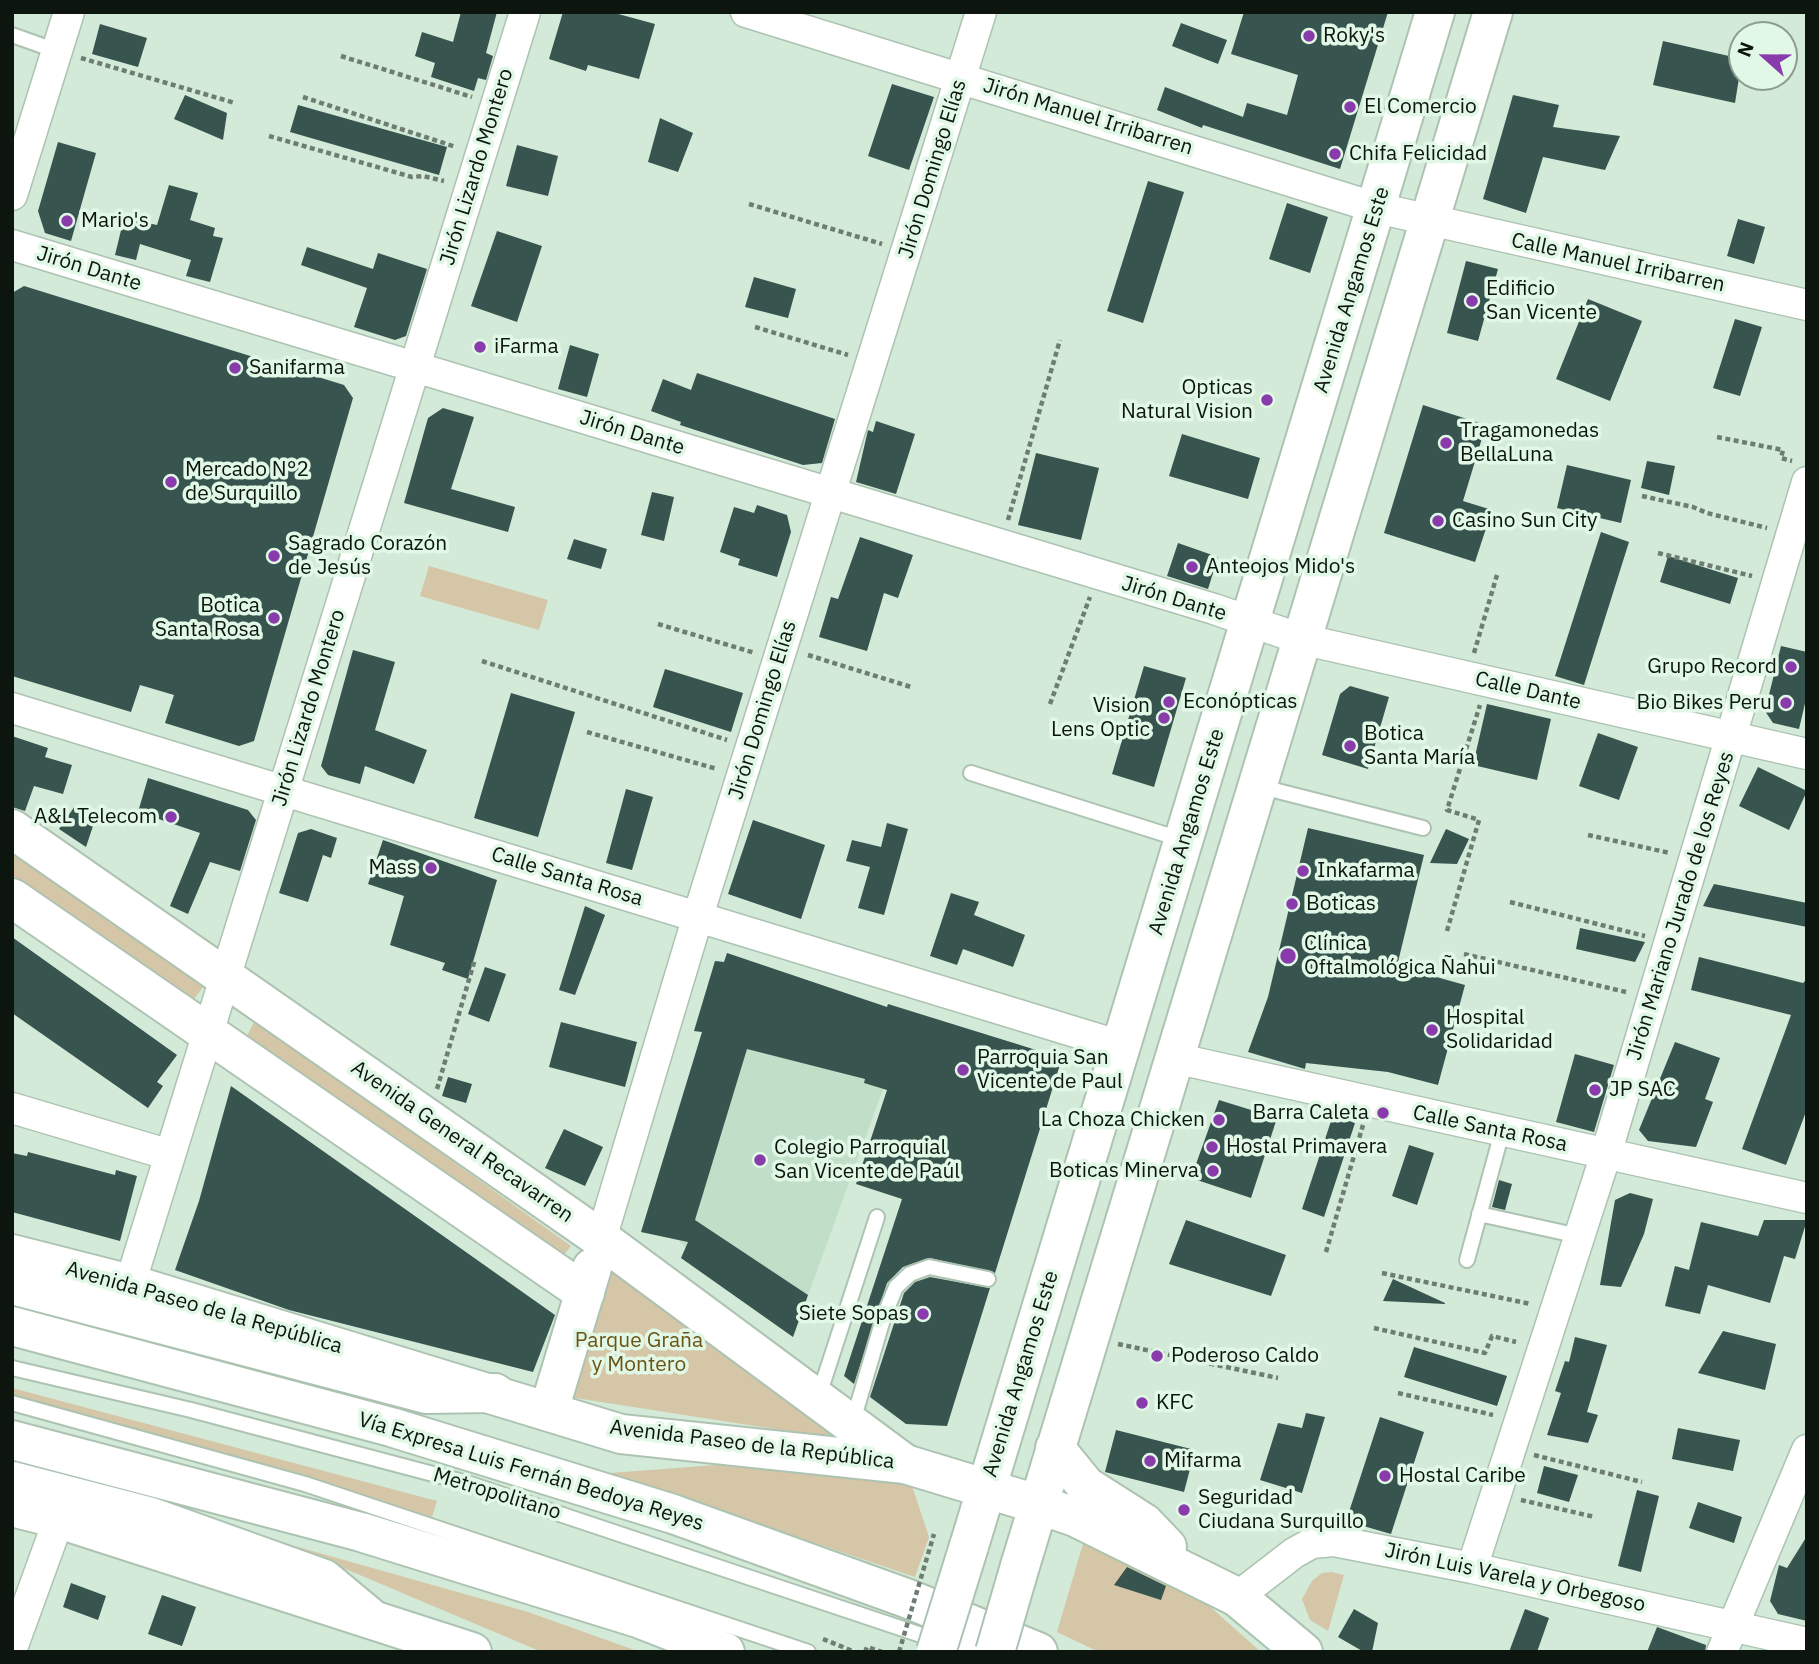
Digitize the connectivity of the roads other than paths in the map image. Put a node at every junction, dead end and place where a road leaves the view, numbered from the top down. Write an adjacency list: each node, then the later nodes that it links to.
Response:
1 (69, 12): 8 (street)
2 (525, 12): 15 (street, Jirón Lizardo Montero)
3 (746, 12): 9 (street, Jirón Manuel Irribarren)
4 (981, 12): 9 (street, Jirón Domingo Elías)
5 (1436, 12): 11 (main road, Avenida Angamos Este)
6 (1493, 12): 12 (main road)
7 (12, 35): 8 (lane)
8 (57, 51): 10 (street)
9 (961, 78): 11 (street, Jirón Manuel Irribarren); 17 (street, Jirón Domingo Elías)
10 (12, 195)
11 (1377, 208): 12 (street, Jirón Manuel Irribarren); 18 (main road, Avenida Angamos Este)
12 (1430, 222): 14 (street, Calle Manuel Irribarren); 19 (main road)
13 (12, 245): 15 (street, Jirón Dante)
14 (1807, 305)
15 (414, 367): 17 (street, Jirón Dante); 25 (street, Jirón Lizardo Montero)
16 (1800, 472): 21 (street, Jirón Mariano Jurado de los Reyes)
17 (832, 494): 18 (street, Jirón Dante); 30 (street, Jirón Domingo Elías)
18 (1251, 624): 19 (street, Calle Dante); 28 (main road, Avenida Angamos Este)
19 (1301, 639): 21 (street, Calle Dante); 24 (main road)
20 (12, 708): 25 (street, Calle Santa Rosa)
21 (1732, 738): 22 (street, Calle Dante); 37 (street, Jirón Mariano Jurado de los Reyes)
22 (1807, 754)
23 (971, 773): 28 (lane)
24 (1257, 786): 26 (lane); 34 (main road)
25 (283, 792): 30 (street, Calle Santa Rosa); 31 (street, Jirón Lizardo Montero)
26 (1423, 828)
27 (12, 829): 31 (main road, Avenida General Recavarren)
28 (1184, 841): 33 (main road, Avenida Angamos Este)
29 (12, 898): 32 (main road)
30 (698, 916): 33 (street, Calle Santa Rosa); 43 (street, Jirón Domingo Elías)
31 (225, 978): 32 (street, Jirón Lizardo Montero); 43 (main road, Avenida General Recavarren)
32 (207, 1035): 38 (street, Jirón Lizardo Montero); 49 (main road)
33 (1121, 1046): 62 (main road, Avenida Angamos Este)
34 (1174, 1058): 36 (street, Calle Santa Rosa); 58 (main road)
35 (12, 1108): 38 (street)
36 (1502, 1132): 37 (street, Calle Santa Rosa); 40 (lane)
37 (1606, 1154): 39 (street, Calle Santa Rosa); 42 (street, Jirón Mariano Jurado de los Reyes)
38 (170, 1155): 47 (street, Jirón Lizardo Montero)
39 (1807, 1198)
40 (1479, 1214): 42 (lane); 45 (lane)
41 (877, 1217): 53 (lane)
42 (1580, 1236): 66 (street, Jirón Mariano Jurado de los Reyes)
43 (601, 1239): 49 (main road, Jirón Domingo Elías); 53 (main road, Avenida General Recavarren)
44 (12, 1254): 47 (main road, Avenida Paseo de la República)
45 (1466, 1260)
46 (988, 1279): 56 (lane)
47 (130, 1284): 52 (main road, Avenida Paseo de la República)
48 (12, 1285): 52 (main road)
49 (585, 1293): 55 (main road, Jirón Domingo Elías)
50 (12, 1326): 79 (main road, Vía Expresa Luis Fernán Bedoya Reyes)
51 (12, 1368): 77 (lane, Metropolitano)
52 (495, 1393): 55 (main road, Avenida Paseo de la República)
53 (817, 1400): 56 (main road, Avenida General Recavarren)
54 (12, 1402): 75 (lane)
55 (549, 1409): 60 (main road, Avenida Paseo de la República)
56 (852, 1425): 60 (main road, Avenida General Recavarren)
57 (12, 1440): 74 (main road)
58 (1055, 1448): 63 (main road); 67 (main road)
59 (1807, 1450): 70 (street)
60 (905, 1464): 62 (main road, Avenida Paseo de la República)
61 (12, 1481): 69 (main road)
62 (985, 1489): 63 (main road, Avenida Paseo de la República); 76 (main road, Avenida Angamos Este, bridge)
63 (1037, 1504): 67 (main road, Avenida Paseo de la República); 78 (main road, bridge)
64 (12, 1507): 65 (main road)
65 (59, 1519): 69 (main road); 72 (street)
66 (1472, 1568): 68 (street, Jirón Luis Varela y Orbegoso); 70 (street, Jirón Luis Varela y Orbegoso)
67 (1193, 1573): 68 (main road, Avenida Paseo de la República)
68 (1237, 1597): 80 (main road, Avenida Paseo de la República)
69 (372, 1619): 73 (main road)
70 (1727, 1638): 71 (street, Jirón Luis Varela y Orbegoso)
71 (1807, 1643)
72 (12, 1648)
73 (472, 1652)
74 (725, 1652)
75 (808, 1652)
76 (936, 1652)
77 (972, 1652)
78 (995, 1652)
79 (1038, 1652)
80 (1303, 1652)

